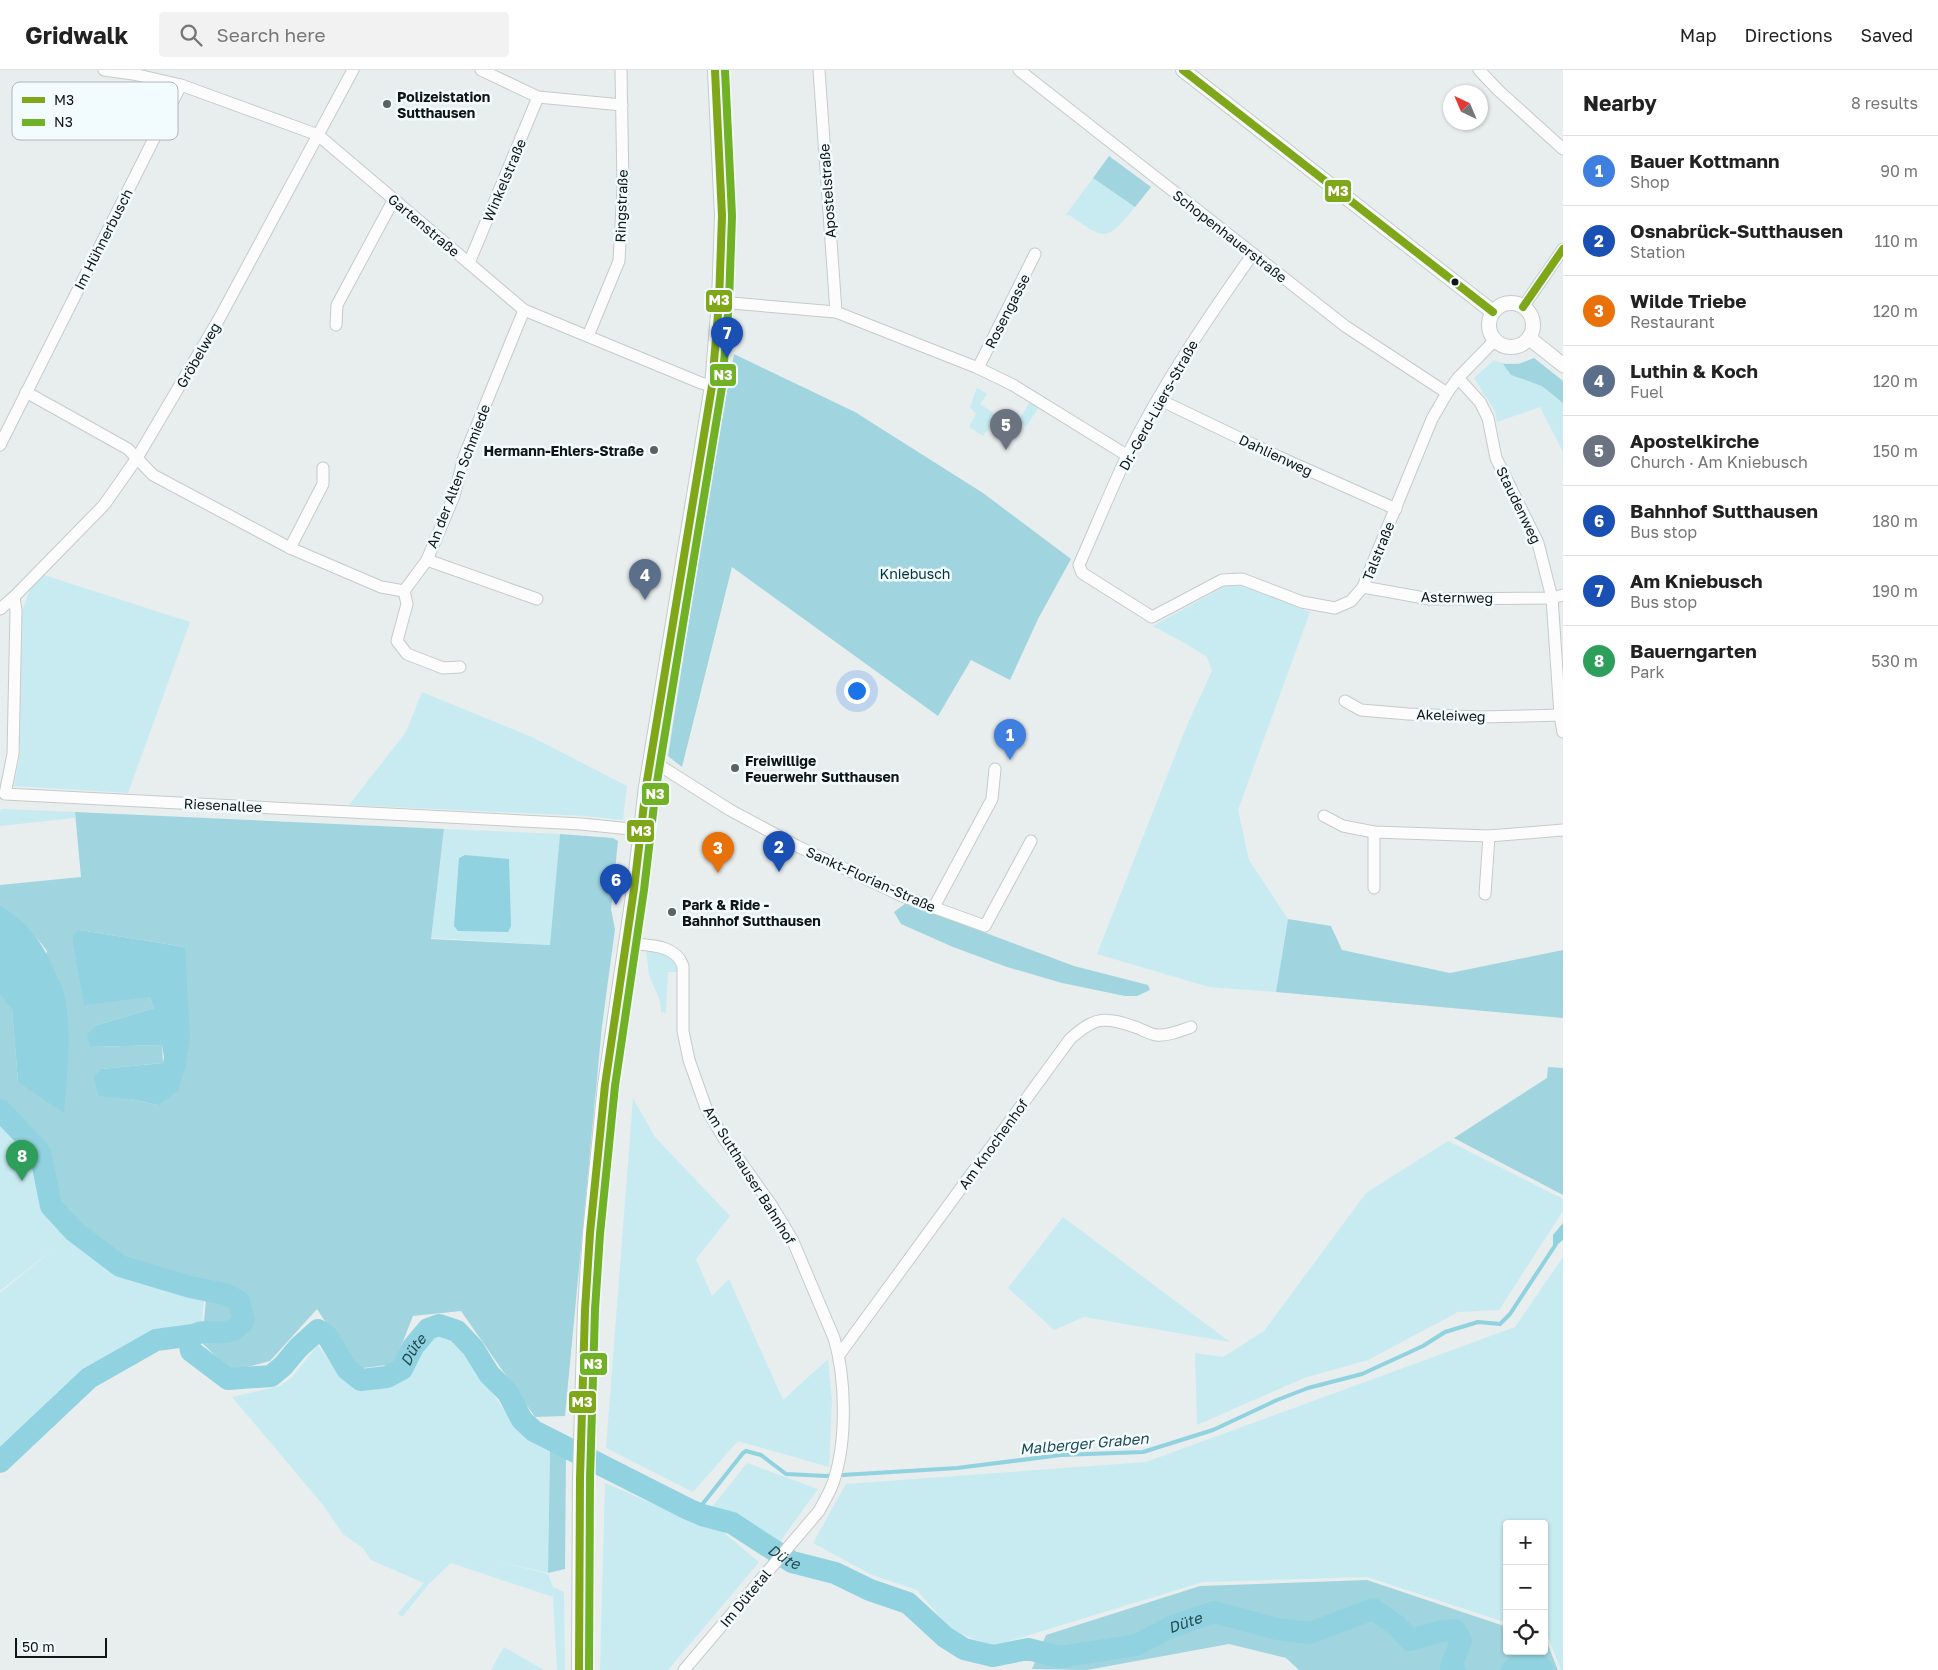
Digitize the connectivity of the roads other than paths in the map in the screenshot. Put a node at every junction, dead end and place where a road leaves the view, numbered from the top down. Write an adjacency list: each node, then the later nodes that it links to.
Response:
1 (104, 70): 10 (street, Gartenstraße)
2 (353, 70): 17 (street, Gröbelweg)
3 (481, 70): 15 (street)
4 (621, 70): 16 (street, Ringstraße)
5 (715, 70): 25 (street)
6 (819, 70): 28 (street, Apostelstraße)
7 (1019, 70): 23 (street, Schopenhauerstraße)
8 (1183, 70): 29 (street)
9 (1479, 70): 19 (street)
10 (133, 72): 11 (street, Gartenstraße)
11 (170, 82)
12 (178, 84): 13 (street, Gartenstraße)
13 (181, 85): 14 (street, Im Hühnerbusch); 17 (street, Gartenstraße)
14 (178, 91)
15 (538, 97): 16 (street); 24 (street, Winkelstraße)
16 (622, 105): 31 (street, Ringstraße)
17 (318, 135): 20 (street, Gartenstraße); 43 (street, Gröbelweg)
18 (153, 140): 38 (street, Im Hühnerbusch)
19 (1563, 149)
20 (394, 199): 24 (street, Gartenstraße); 30 (street)
21 (1563, 249): 26 (street)
22 (1035, 254): 35 (street, Rosengasse)
23 (1252, 255): 39 (street, Schopenhauerstraße); 40 (street, Dr.-Gerd-Lüers-Straße)
24 (469, 263): 27 (street, Gartenstraße)
25 (719, 302): 28 (street); 37 (street)
26 (1523, 307): 29 (street); 32 (street)
27 (524, 310): 31 (street, Gartenstraße); 47 (street, An der Alten Schmiede)
28 (836, 312): 35 (street)
29 (1493, 312): 33 (street)
30 (336, 325)
31 (588, 336): 37 (street, Gartenstraße)
32 (1529, 338): 33 (street); 34 (street)
33 (1495, 340): 36 (street, Talstraße)
34 (1563, 365)
35 (978, 368): 42 (street)
36 (1458, 378): 39 (street, Talstraße); 51 (street, Staudenweg)
37 (712, 386): 59 (street)
38 (26, 392): 41 (street, Im Hühnerbusch); 43 (street)
39 (1448, 393): 45 (street, Talstraße)
40 (1158, 399): 42 (street, Dr.-Gerd-Lüers-Straße); 45 (street, Dahlienweg)
41 (0, 445)
42 (1128, 456): 48 (street, Dr.-Gerd-Lüers-Straße)
43 (137, 458): 46 (street); 52 (street, Gröbelweg)
44 (323, 468): 46 (street)
45 (1396, 509): 49 (street, Talstraße)
46 (290, 548): 50 (street)
47 (427, 560): 50 (street, An der Alten Schmiede); 53 (street, An der Alten Schmiede)
48 (1079, 565): 49 (street, Talstraße)
49 (1363, 587): 51 (street, Asternweg)
50 (404, 591): 55 (street)
51 (1558, 596): 57 (street, Staudenweg)
52 (14, 597): 54 (street, Gröbelweg); 62 (street, Riesenallee)
53 (537, 599)
54 (0, 608)
55 (460, 667)
56 (1345, 701): 57 (street, Akeleiweg)
57 (1561, 715): 58 (street, Staudenweg)
58 (1563, 732)
59 (650, 765): 62 (street); 69 (street, Sankt-Florian-Straße)
60 (994, 769): 69 (street)
61 (1324, 816): 64 (street)
62 (640, 830): 70 (street)
63 (1563, 830): 65 (street)
64 (1374, 832): 65 (street); 67 (street)
65 (1489, 836): 68 (street)
66 (1031, 841): 69 (street, Sankt-Florian-Straße)
67 (1374, 888)
68 (1484, 894)
69 (934, 907)
70 (627, 943): 72 (street, Am Sutthauser Bahnhof); 73 (street)
71 (1191, 1027): 72 (street, Am Knochenhof)
72 (839, 1355): 74 (street, Im Dütetal)
73 (578, 1670)
74 (684, 1670)

